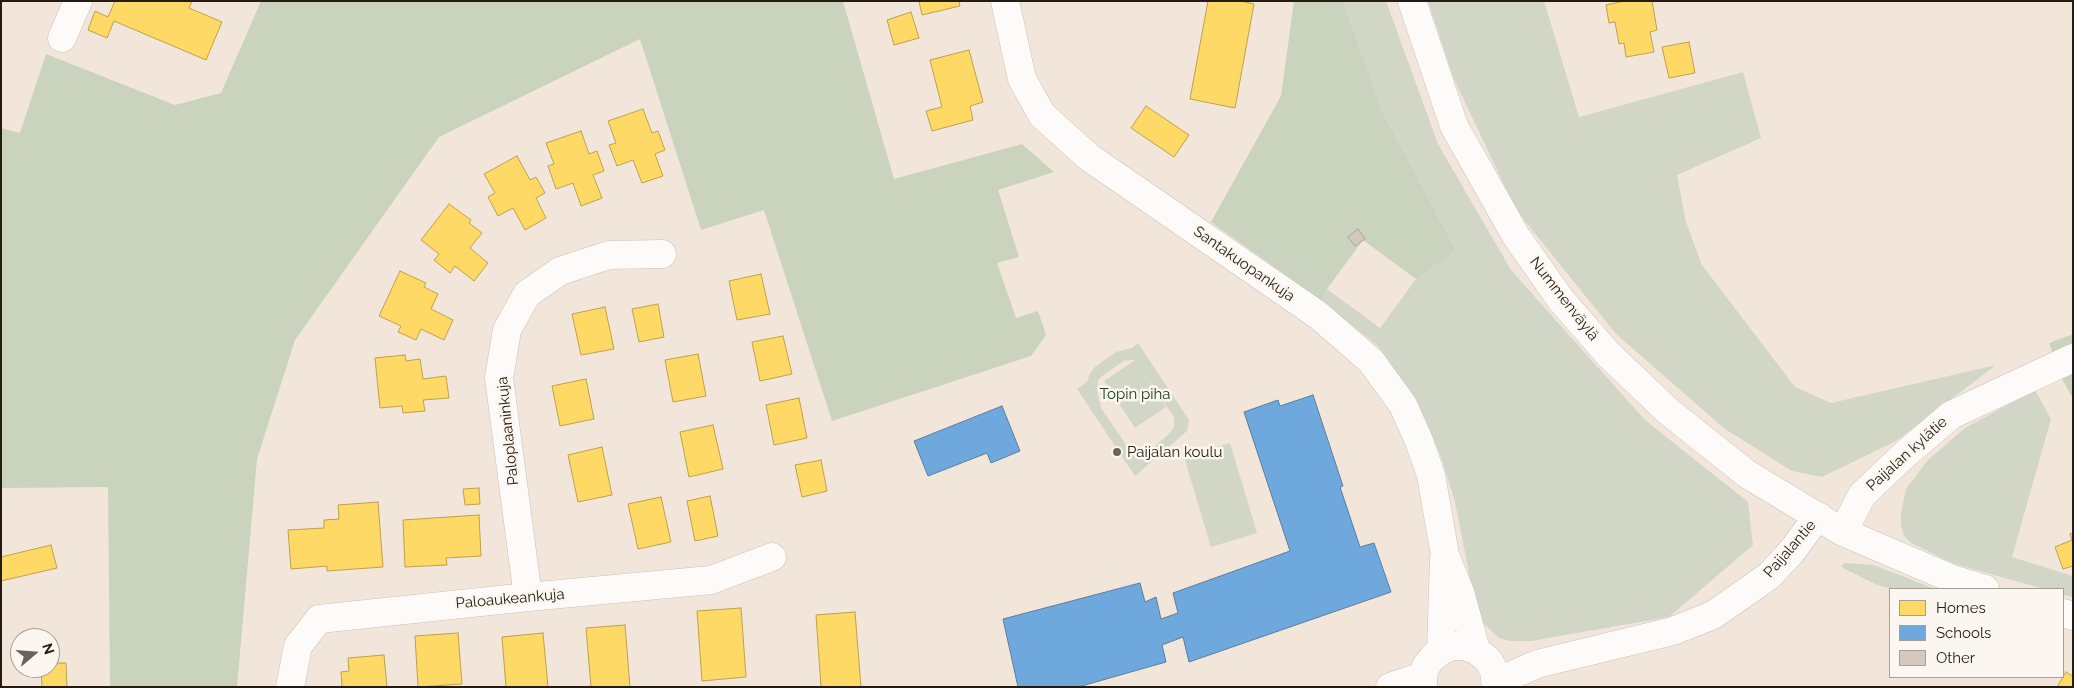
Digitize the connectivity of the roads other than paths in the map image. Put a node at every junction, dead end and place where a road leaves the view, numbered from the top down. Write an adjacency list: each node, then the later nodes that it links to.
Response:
1 (78, 1): 4 (street)
2 (1005, 1): 9 (street, Santakuopankuja)
3 (1412, 1): 7 (street, Nummenväylä)
4 (62, 38)
5 (662, 254): 12 (street, Paloplaaninkuja)
6 (2073, 358): 8 (street, Paijalan kylätie)
7 (1818, 516): 8 (street, Paijalantie); 14 (street, Paijalantie)
8 (1844, 532): 11 (street, Paijalantie)
9 (1445, 555): 13 (street, Santakuopankuja); 14 (street, Santakuopankuja)
10 (772, 558): 12 (street, Paloaukeankuja)
11 (1982, 588)
12 (528, 597): 16 (street, Paloaukeankuja)
13 (1441, 651): 14 (street, Paijalantie); 15 (street)
14 (1489, 670)
15 (1423, 681): 17 (street)
16 (290, 687)
17 (1390, 687)

